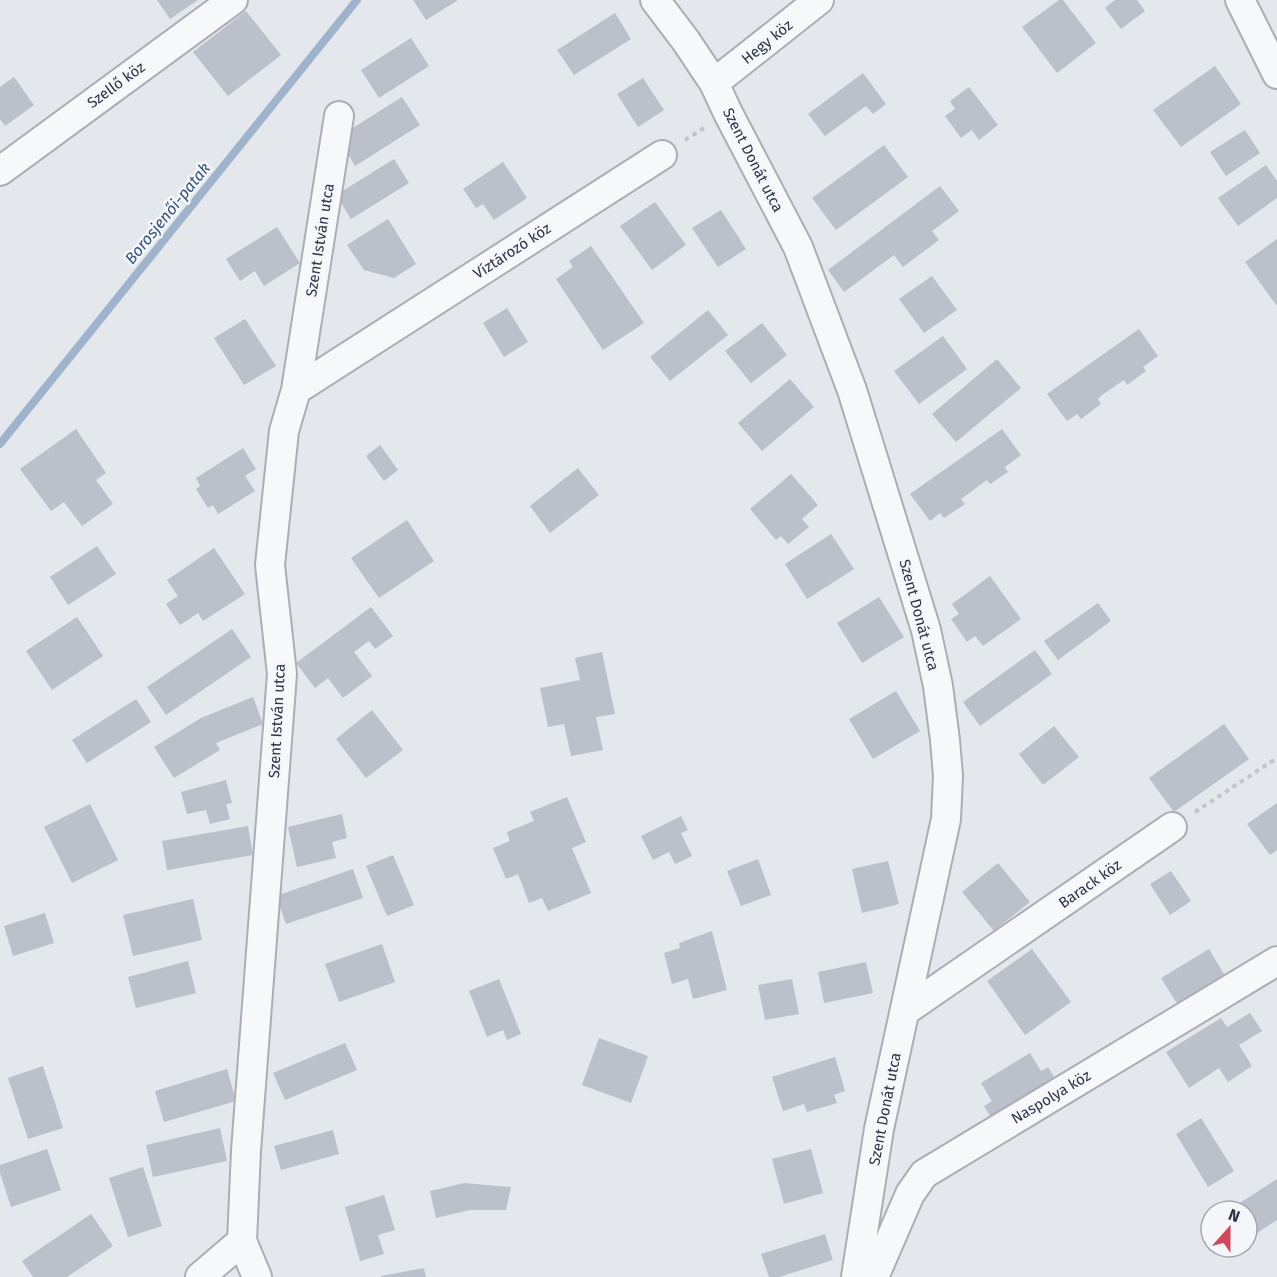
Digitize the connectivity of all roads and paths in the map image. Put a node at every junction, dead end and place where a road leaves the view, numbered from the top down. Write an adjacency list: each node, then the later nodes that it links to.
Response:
1 (233, 0): 11 (street, Szellő köz)
2 (655, 0): 7 (street, Szent Donát utca)
3 (819, 0): 7 (street, Hegy köz)
4 (1240, 0): 5 (street)
5 (1268, 32): 6 (street)
6 (1277, 74)
7 (714, 83): 8 (street, Szent Donát utca)
8 (728, 113): 10 (path); 16 (street, Szent Donát utca)
9 (339, 116): 12 (street, Szent István utca)
10 (662, 155): 12 (street, Víztározó köz)
11 (0, 171)
12 (296, 390): 17 (street, Szent István utca)
13 (1277, 758): 14 (path)
14 (1172, 827): 16 (street, Barack köz)
15 (1277, 961): 21 (street, Naspolya köz)
16 (905, 1011): 20 (street, Szent Donát utca)
17 (242, 1241): 18 (street); 19 (street)
18 (200, 1277)
19 (257, 1277)
20 (856, 1277)
21 (874, 1277)

